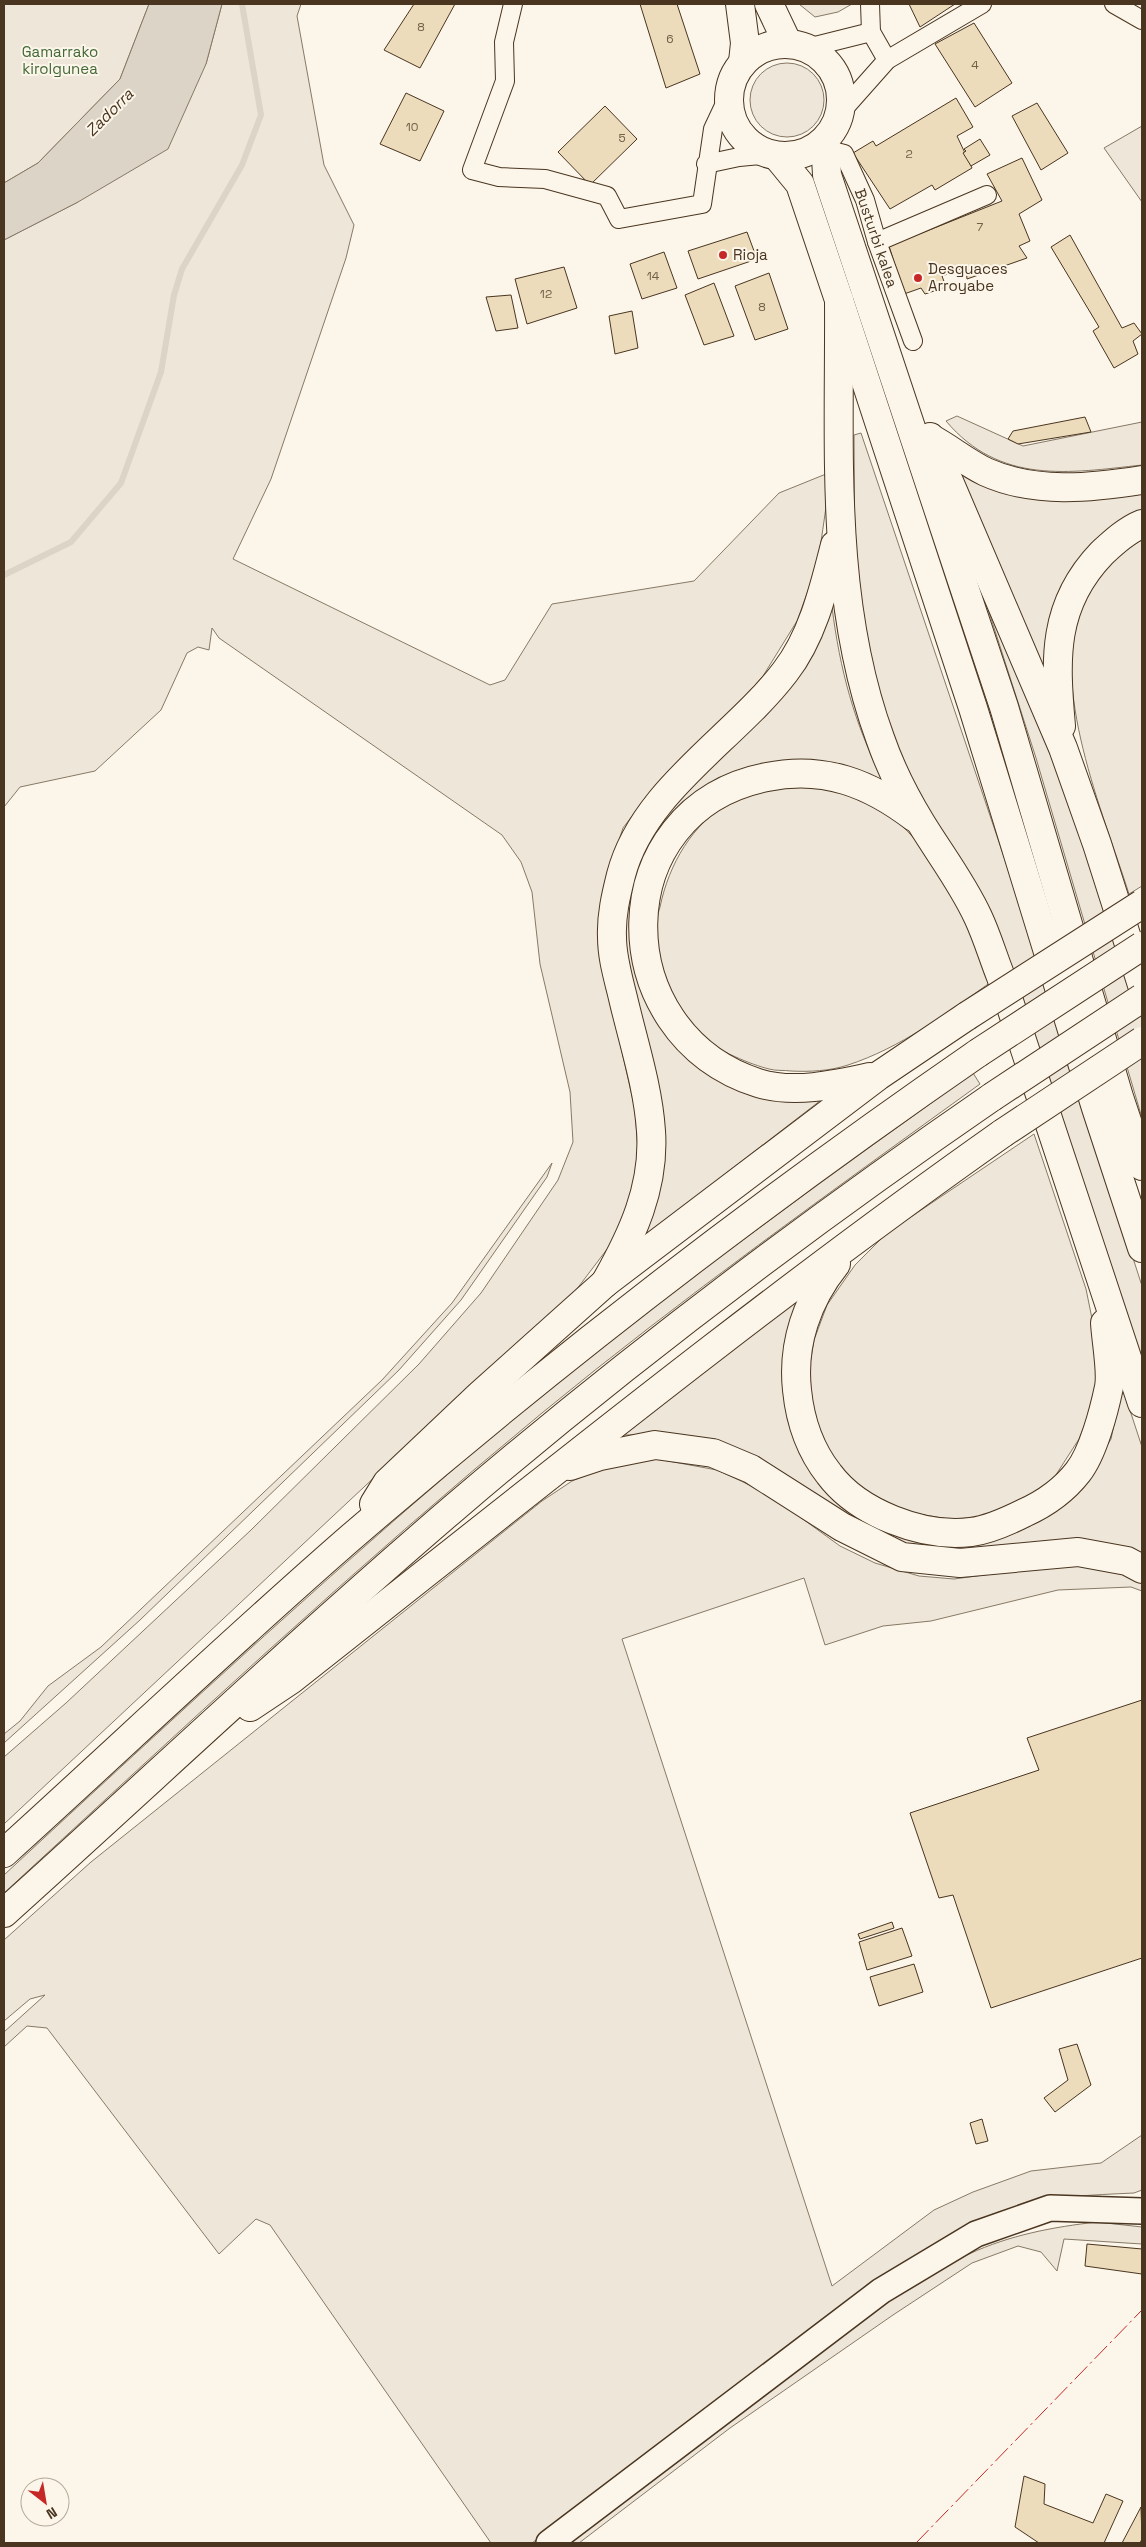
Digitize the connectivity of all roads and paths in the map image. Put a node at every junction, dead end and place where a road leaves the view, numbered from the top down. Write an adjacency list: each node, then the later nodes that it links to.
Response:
1 (513, 4): 16 (street)
2 (740, 4): 11 (highway)
3 (769, 4): 9 (highway)
4 (870, 4): 8 (street)
5 (982, 4): 10 (street)
6 (1114, 4): 7 (street)
7 (1142, 20)
8 (871, 32): 9 (street); 10 (street)
9 (797, 46): 11 (highway); 13 (highway)
10 (887, 60): 13 (street)
11 (743, 62): 12 (highway)
12 (729, 95): 15 (highway); 16 (street)
13 (840, 113): 14 (highway)
14 (825, 144): 15 (highway); 18 (street, Busturbi kalea); 21 (highway)
15 (774, 155): 16 (street); 19 (highway)
16 (706, 164)
17 (987, 194): 18 (street)
18 (877, 242): 20 (street, Busturbi kalea)
19 (839, 300): 25 (highway); 36 (highway)
20 (912, 341)
21 (895, 376): 22 (highway); 34 (highway)
22 (930, 438): 23 (highway); 26 (highway)
23 (1142, 480)
24 (1142, 524): 26 (highway)
25 (840, 527): 27 (highway); 38 (highway)
26 (1063, 748): 30 (highway)
27 (920, 822): 33 (highway); 37 (highway)
28 (1142, 904): 33 (highway, bridge)
29 (1142, 946): 41 (highway, bridge)
30 (1142, 985)
31 (1142, 998): 43 (highway, bridge)
32 (1142, 1041): 35 (highway, bridge)
33 (878, 1076): 38 (highway)
34 (1142, 1166)
35 (856, 1240): 37 (highway); 40 (highway)
36 (1142, 1248)
37 (1101, 1282): 39 (highway)
38 (606, 1283): 41 (highway)
39 (1142, 1403)
40 (556, 1470): 42 (highway); 43 (highway)
41 (354, 1535): 44 (highway)
42 (1142, 1569)
43 (182, 1752): 45 (highway)
44 (4, 1853)
45 (4, 1913)
46 (1139, 2208): 47 (street)
47 (549, 2543)

